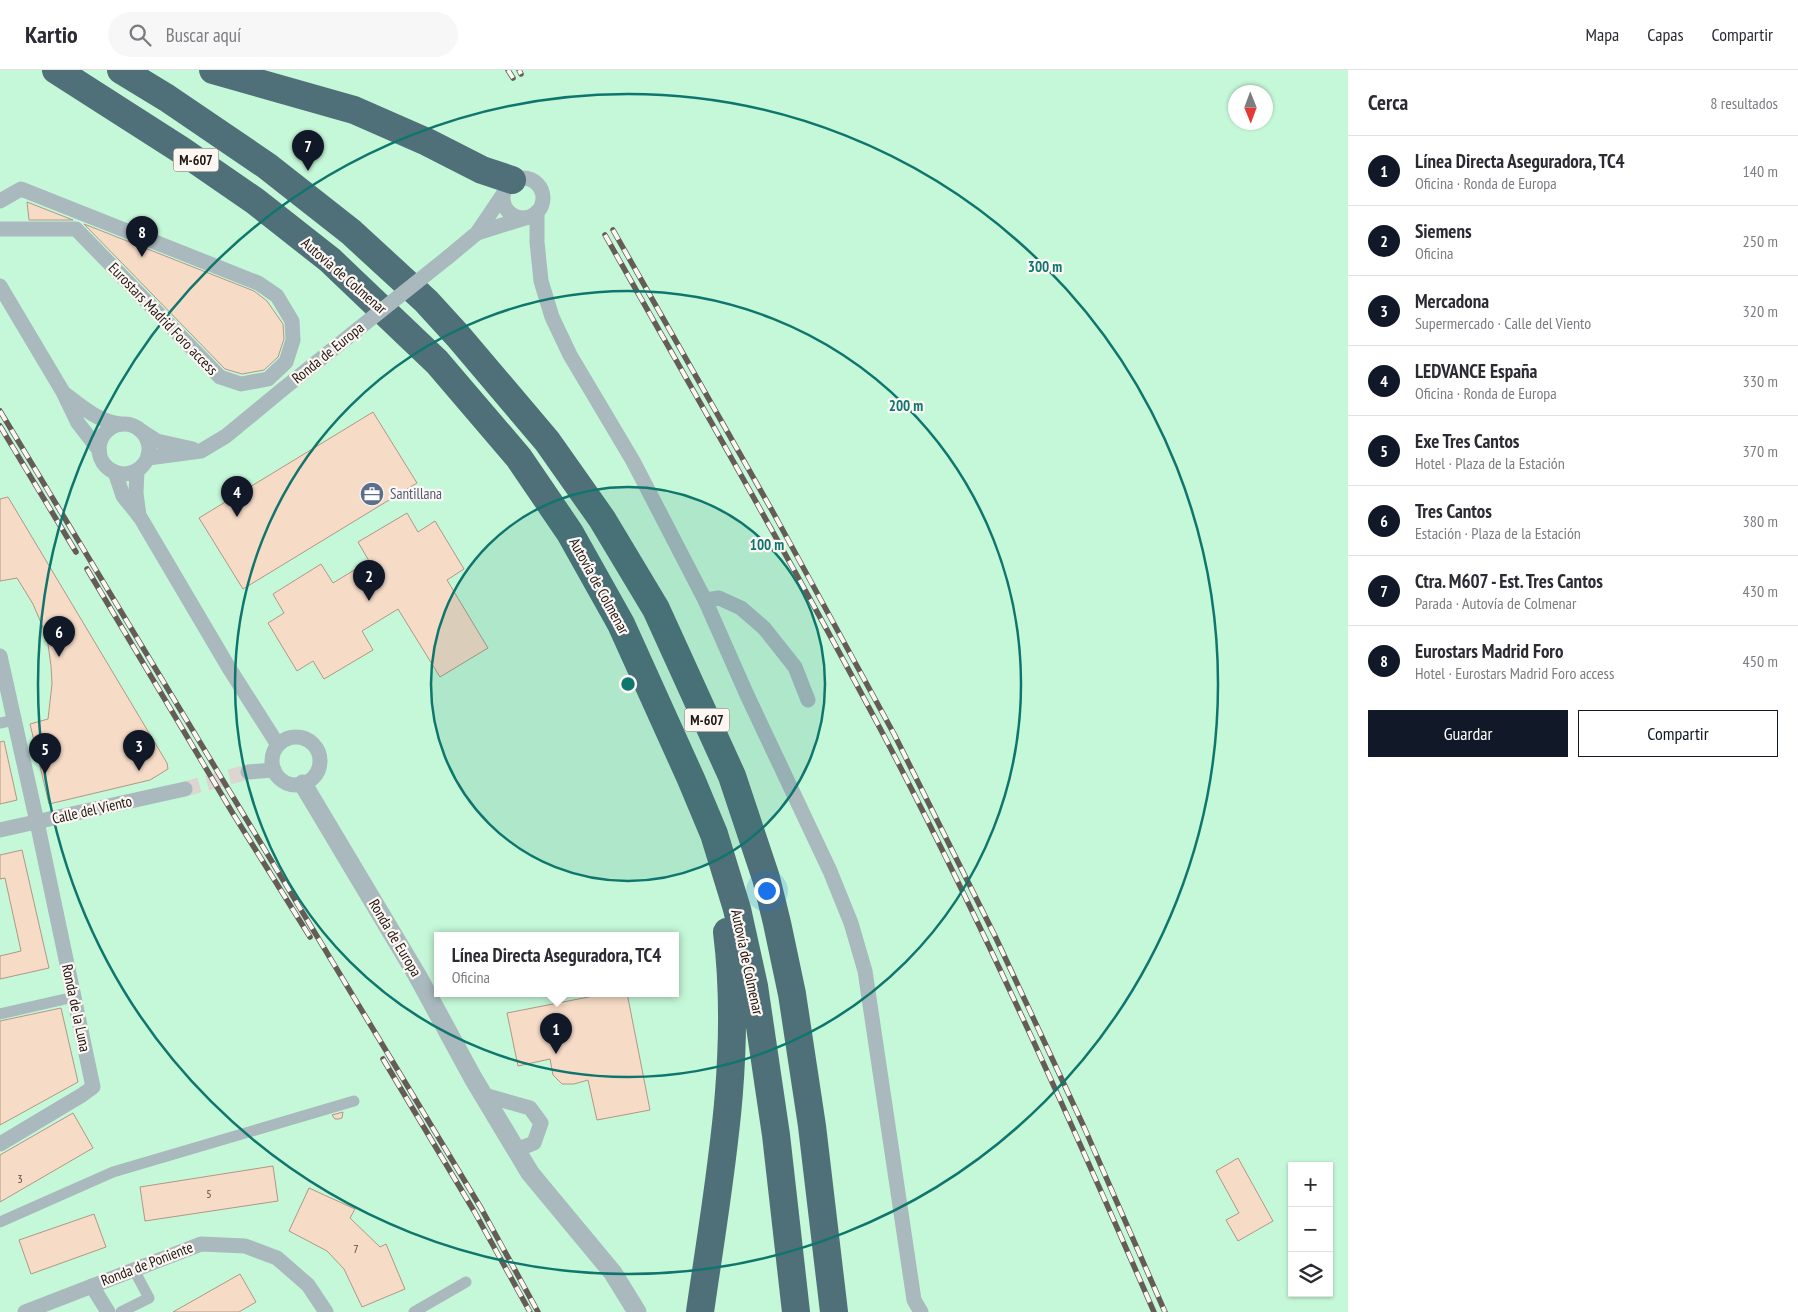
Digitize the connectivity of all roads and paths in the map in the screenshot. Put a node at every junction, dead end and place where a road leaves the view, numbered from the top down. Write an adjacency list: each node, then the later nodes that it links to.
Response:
1 (56, 70): 26 (highway, Autovía de Colmenar / M-607)
2 (121, 70): 51 (highway, M-607)
3 (214, 70): 4 (highway)
4 (507, 188): 6 (street); 6 (street); 8 (street, Ronda de Europa)
5 (0, 201): 7 (street, Eurostars Madrid Foro access)
6 (531, 215): 8 (street, Ronda de Europa); 19 (street)
7 (0, 229)
8 (477, 234): 14 (street, Ronda de Europa, bridge)
9 (0, 286): 10 (street)
10 (63, 392): 11 (street); 13 (street)
11 (120, 424): 12 (street); 13 (street)
12 (143, 432): 14 (street); 15 (street)
13 (99, 450): 17 (street)
14 (201, 451): 15 (street, Ronda de Europa)
15 (148, 458): 16 (street)
16 (137, 471): 17 (street); 18 (street)
17 (114, 472): 18 (street)
18 (140, 517): 23 (street)
19 (704, 600): 21 (street); 52 (street)
20 (0, 656): 22 (street, Ronda de la Luna)
21 (808, 700)
22 (7, 722): 29 (street, Ronda de la Luna)
23 (278, 746): 24 (street); 27 (street)
24 (274, 770): 25 (street); 27 (street)
25 (248, 772)
26 (691, 779): 49 (highway); 50 (highway, Autovía de Colmenar / M-607)
27 (303, 784): 33 (street, Ronda de Europa)
28 (185, 790): 29 (street, Calle del Viento)
29 (37, 822): 30 (street, Calle del Viento); 31 (street, Ronda de la Luna)
30 (0, 830)
31 (74, 997): 32 (street); 37 (street, Ronda de la Luna)
32 (0, 1014)
33 (484, 1095): 35 (street); 36 (street, Ronda de Europa)
34 (354, 1102): 39 (street)
35 (515, 1103): 36 (street); 38 (street)
36 (497, 1118): 38 (street, Ronda de Europa)
37 (0, 1144)
38 (516, 1150): 48 (street, Ronda de Europa)
39 (0, 1222)
40 (134, 1270): 42 (street, Ronda de Poniente); 45 (street); 46 (street, Ronda de Poniente)
41 (466, 1282): 47 (street)
42 (92, 1286): 43 (street, Ronda de Poniente); 44 (street, Ronda de Poniente)
43 (25, 1312)
44 (108, 1312)
45 (121, 1312)
46 (326, 1312)
47 (414, 1312)
48 (637, 1312)
49 (700, 1312)
50 (796, 1312)
51 (834, 1312)
52 (920, 1312)

